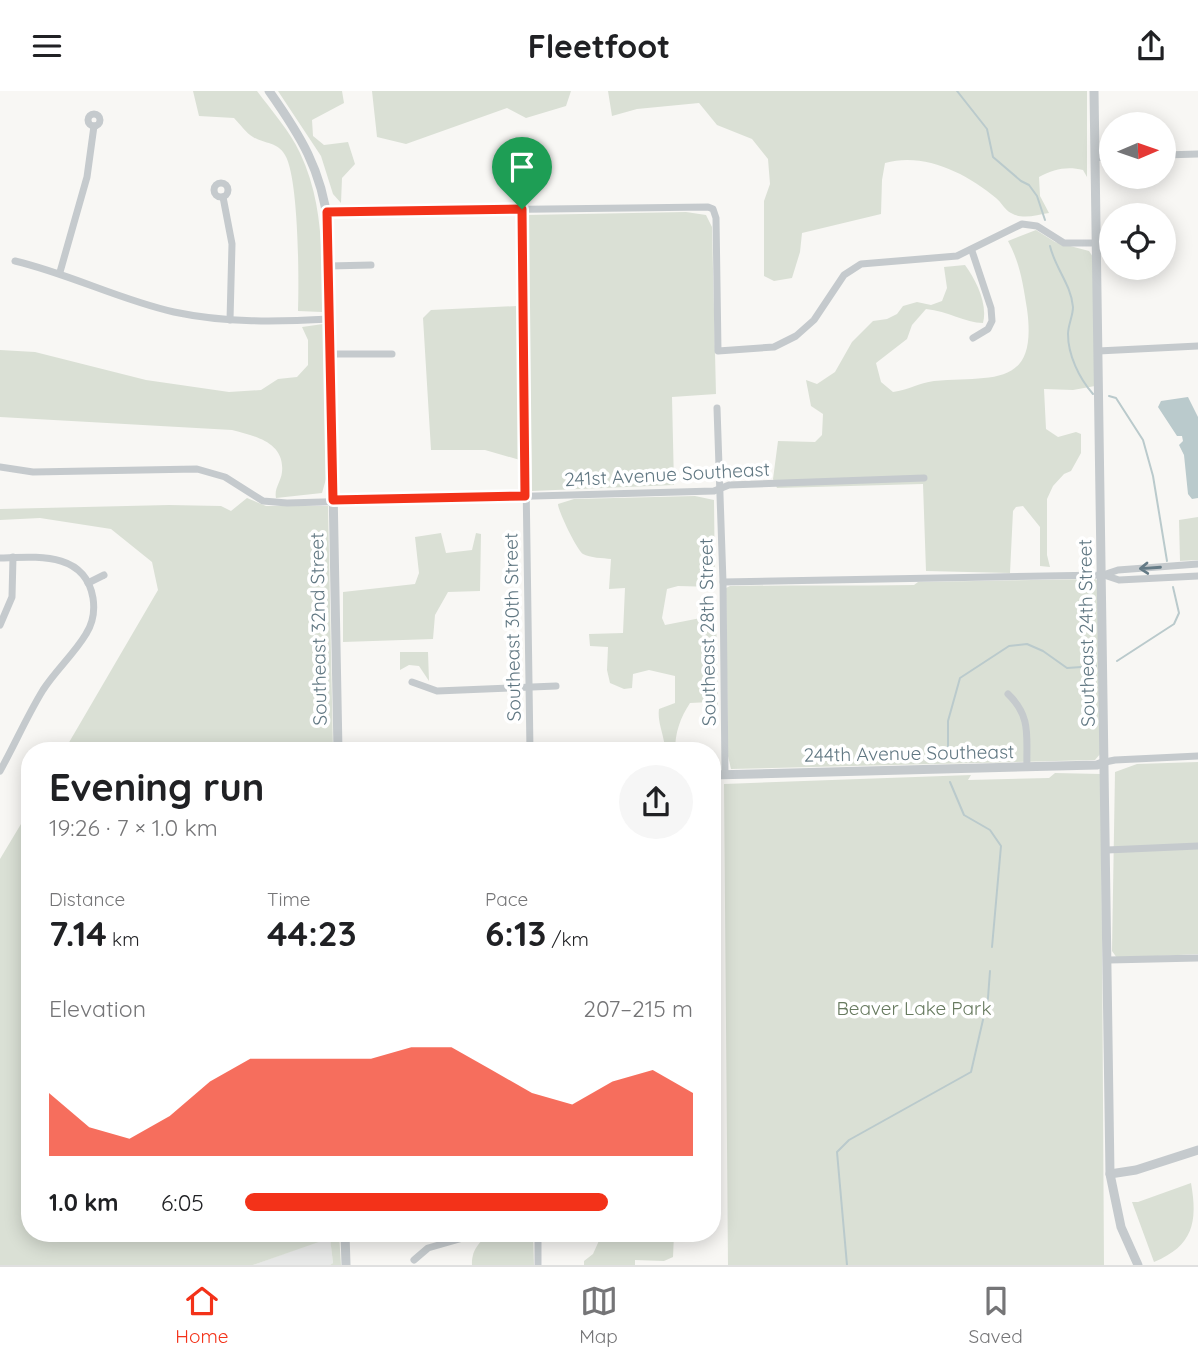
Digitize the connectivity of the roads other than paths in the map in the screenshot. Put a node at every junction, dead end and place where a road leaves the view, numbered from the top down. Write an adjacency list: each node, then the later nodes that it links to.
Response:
1 (269, 91): 10 (street, Southeast 32nd Street)
2 (1094, 91): 6 (street, Southeast 24th Street)
3 (94, 126): 16 (street)
4 (1198, 154): 5 (street)
5 (1176, 155)
6 (1095, 158): 7 (street); 11 (street, Southeast 24th Street)
7 (1099, 158)
8 (223, 197): 18 (street)
9 (522, 209): 10 (street); 12 (street); 28 (street, Southeast 30th Street)
10 (327, 212): 15 (street, Southeast 32nd Street)
11 (1097, 243): 12 (street); 21 (street, Southeast 24th Street)
12 (972, 251): 19 (street)
13 (15, 261): 16 (street)
14 (371, 265): 15 (street)
15 (329, 266): 17 (street, Southeast 32nd Street)
16 (60, 272): 18 (street)
17 (330, 319): 18 (street); 22 (street, Southeast 32nd Street)
18 (230, 320)
19 (973, 338)
20 (1198, 346): 21 (street)
21 (1098, 351): 34 (street, Southeast 24th Street)
22 (331, 354): 23 (street); 29 (street, Southeast 32nd Street)
23 (392, 354)
24 (717, 408): 27 (street, Southeast 28th Street)
25 (0, 467): 29 (street, 241st Avenue Southeast)
26 (924, 478): 27 (street, 241st Avenue Southeast)
27 (720, 489): 28 (street, 241st Avenue Southeast); 36 (street, Southeast 28th Street)
28 (525, 496): 29 (street, 241st Avenue Southeast); 40 (street, Southeast 30th Street)
29 (333, 500): 43 (street, Southeast 32nd Street)
30 (0, 558): 31 (street)
31 (13, 558): 37 (street); 38 (street)
32 (1198, 564): 34 (street, one-way to 34)
33 (104, 575): 37 (street)
34 (1103, 575): 35 (street); 36 (street); 46 (street, Southeast 24th Street)
35 (1198, 576)
36 (723, 582): 50 (street, Southeast 28th Street)
37 (89, 584): 48 (street)
38 (0, 625)
39 (412, 682): 40 (street)
40 (529, 686): 41 (street); 44 (street, Southeast 30th Street)
41 (556, 686)
42 (1008, 694): 47 (street)
43 (338, 742)
44 (530, 742)
45 (1198, 756): 46 (street)
46 (1105, 762): 47 (street, 244th Avenue Southeast); 52 (street, Southeast 24th Street)
47 (1027, 768): 50 (street, 244th Avenue Southeast)
48 (0, 771)
49 (721, 775): 50 (street, 244th Avenue Southeast)
50 (725, 775)
51 (1198, 846): 52 (street)
52 (1107, 851): 54 (street, Southeast 24th Street)
53 (1198, 958): 54 (street)
54 (1109, 960): 56 (street, Southeast 24th Street)
55 (1198, 1150): 56 (street)
56 (1110, 1174): 63 (street, Southeast 24th Street)
57 (345, 1242): 61 (street)
58 (449, 1242): 60 (street)
59 (538, 1242): 62 (street)
60 (414, 1261)
61 (346, 1265)
62 (538, 1265)
63 (1138, 1265)

